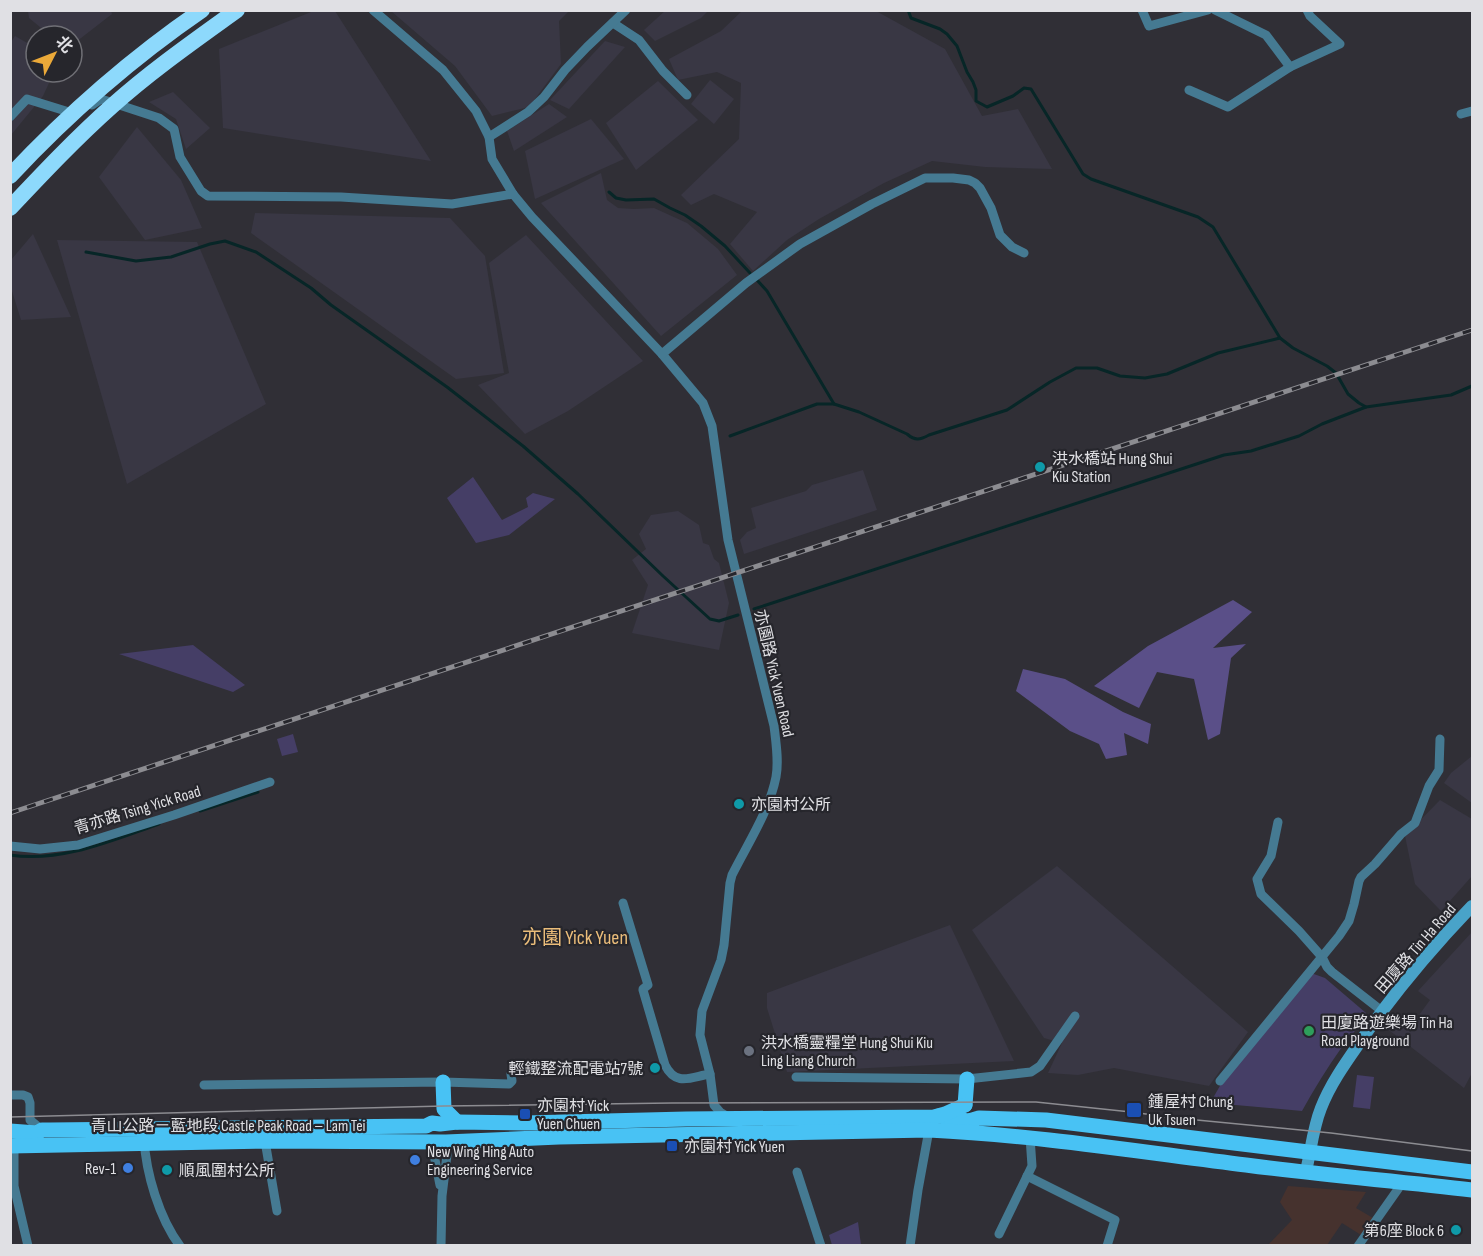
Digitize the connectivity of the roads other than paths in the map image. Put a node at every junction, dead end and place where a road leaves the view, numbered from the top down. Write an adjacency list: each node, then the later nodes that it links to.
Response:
1 (202, 10): 17 (highway, bridge)
2 (237, 10): 19 (highway, bridge)
3 (373, 10): 16 (street, 亦園路 Yick Yuen Road)
4 (626, 10): 9 (street)
5 (1142, 10): 6 (street)
6 (1208, 10)
7 (1215, 10): 10 (street)
8 (1307, 10): 10 (street)
9 (613, 23): 12 (street); 16 (street)
10 (1290, 67): 11 (street)
11 (1189, 90)
12 (687, 95)
13 (1473, 111): 14 (street)
14 (1461, 114)
15 (10, 117): 18 (street)
16 (489, 137): 18 (street, 亦園路 Yick Yuen Road)
17 (10, 176)
18 (513, 194): 21 (street, 亦園路 Yick Yuen Road)
19 (10, 208)
20 (1024, 253): 21 (street)
21 (662, 354): 32 (street, 亦園路 Yick Yuen Road)
22 (1440, 739): 28 (street)
23 (270, 782): 25 (street, 青亦路 Tsing Yick Road)
24 (1278, 822): 28 (street)
25 (10, 846)
26 (623, 903): 32 (street)
27 (1473, 906): 29 (street, 田廈路 Tin Ha Road)
28 (1322, 957): 29 (street); 35 (street)
29 (1382, 1011): 53 (street, 田廈路 Tin Ha Road)
30 (1075, 1016): 34 (street)
31 (511, 1074): 36 (street)
32 (710, 1074): 40 (street, 亦園路 Yick Yuen Road)
33 (796, 1077): 34 (street)
34 (967, 1079): 39 (main road)
35 (1220, 1081)
36 (442, 1082): 37 (street); 45 (main road)
37 (204, 1085)
38 (10, 1095): 48 (street)
39 (965, 1105): 41 (main road); 42 (main road)
40 (714, 1106): 43 (street); 44 (street)
41 (939, 1116): 42 (main road); 44 (main road)
42 (979, 1118): 46 (main road)
43 (686, 1119): 44 (main road); 45 (main road)
44 (733, 1119)
45 (436, 1120): 49 (main road, 青山公路－藍地段 Castle Peak Road – Lam Tei); 52 (main road)
46 (1028, 1120): 50 (main road); 53 (main road)
47 (929, 1130): 50 (main road, 青山公路－藍地段 Castle Peak Road – Lam Tei); 52 (main road, 青山公路－藍地段 Castle Peak Road – Lam Tei); 66 (street)
48 (21, 1134): 49 (main road, 青山公路－藍地段 Castle Peak Road – Lam Tei); 49 (main road, 青山公路－藍地段 Castle Peak Road – Lam Tei); 62 (street)
49 (141, 1136): 51 (main road, 青山公路－藍地段 Castle Peak Road – Lam Tei); 63 (street)
50 (1030, 1137): 54 (main road, 青山公路－藍地段 Castle Peak Road – Lam Tei); 57 (street)
51 (265, 1141): 52 (main road, 青山公路－藍地段 Castle Peak Road – Lam Tei); 60 (street)
52 (440, 1142): 64 (street)
53 (1310, 1153): 54 (street, 田廈路 Tin Ha Road); 56 (main road)
54 (1306, 1171): 58 (main road, 青山公路－藍地段 Castle Peak Road – Lam Tei)
55 (797, 1172): 65 (street)
56 (1473, 1172)
57 (1027, 1176): 61 (street); 67 (street)
58 (1403, 1182): 59 (main road, 青山公路－藍地段 Castle Peak Road – Lam Tei); 68 (street)
59 (1473, 1190)
60 (277, 1211)
61 (999, 1234)
62 (28, 1245)
63 (180, 1245)
64 (441, 1245)
65 (821, 1245)
66 (910, 1245)
67 (1107, 1245)
68 (1358, 1245)

